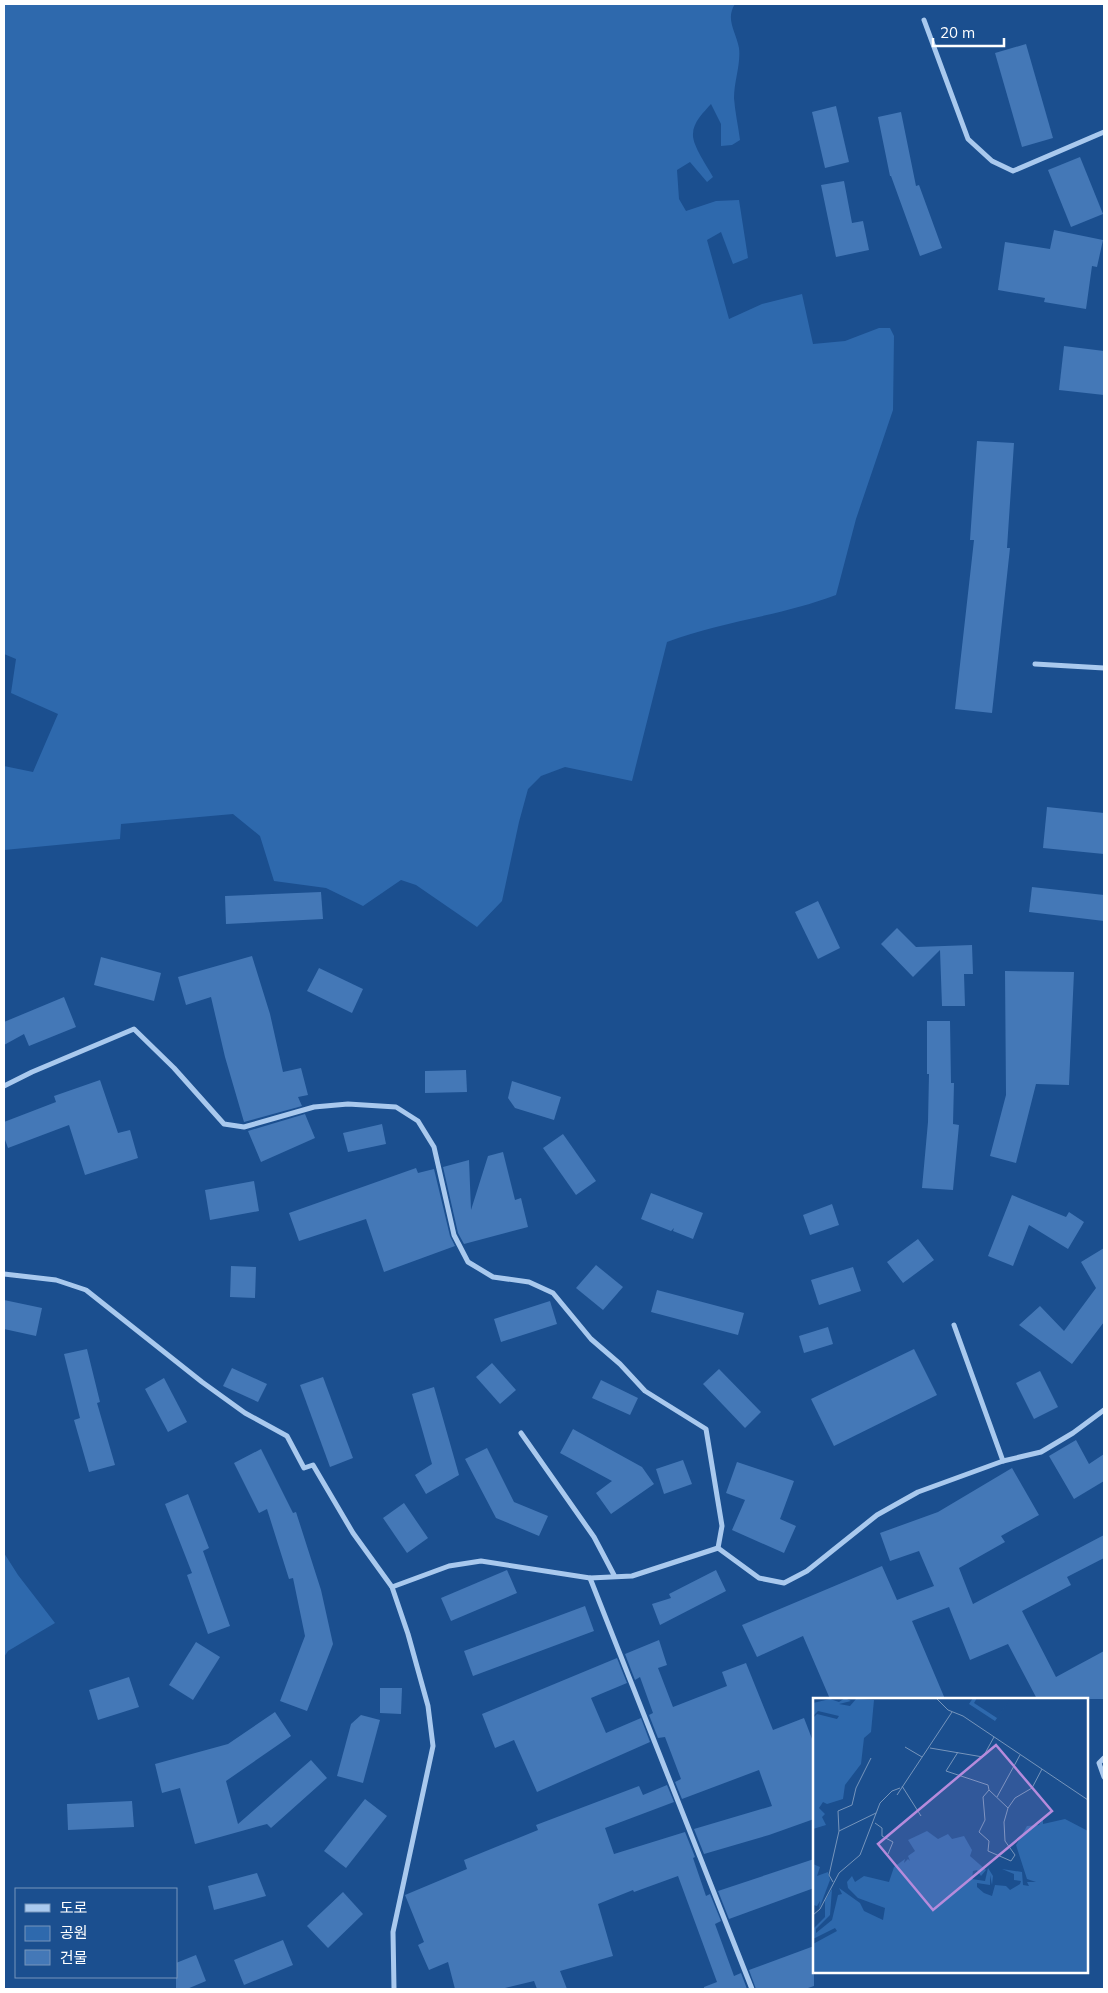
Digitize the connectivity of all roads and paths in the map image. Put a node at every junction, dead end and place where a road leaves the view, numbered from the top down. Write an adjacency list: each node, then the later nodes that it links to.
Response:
1 (924, 20): 2 (street)
2 (1104, 132)
3 (1035, 664): 4 (street)
4 (1104, 668)
5 (4, 1086): 11 (street)
6 (4, 1274): 14 (street)
7 (954, 1325): 10 (street)
8 (1104, 1410): 10 (street)
9 (521, 1432): 12 (street)
10 (1004, 1461): 11 (street)
11 (718, 1548): 12 (street)
12 (614, 1575): 13 (street)
13 (590, 1578): 14 (street); 18 (street)
14 (392, 1587): 17 (street)
15 (1104, 1758): 16 (street)
16 (1104, 1777)
17 (394, 1989)
18 (752, 1989)

